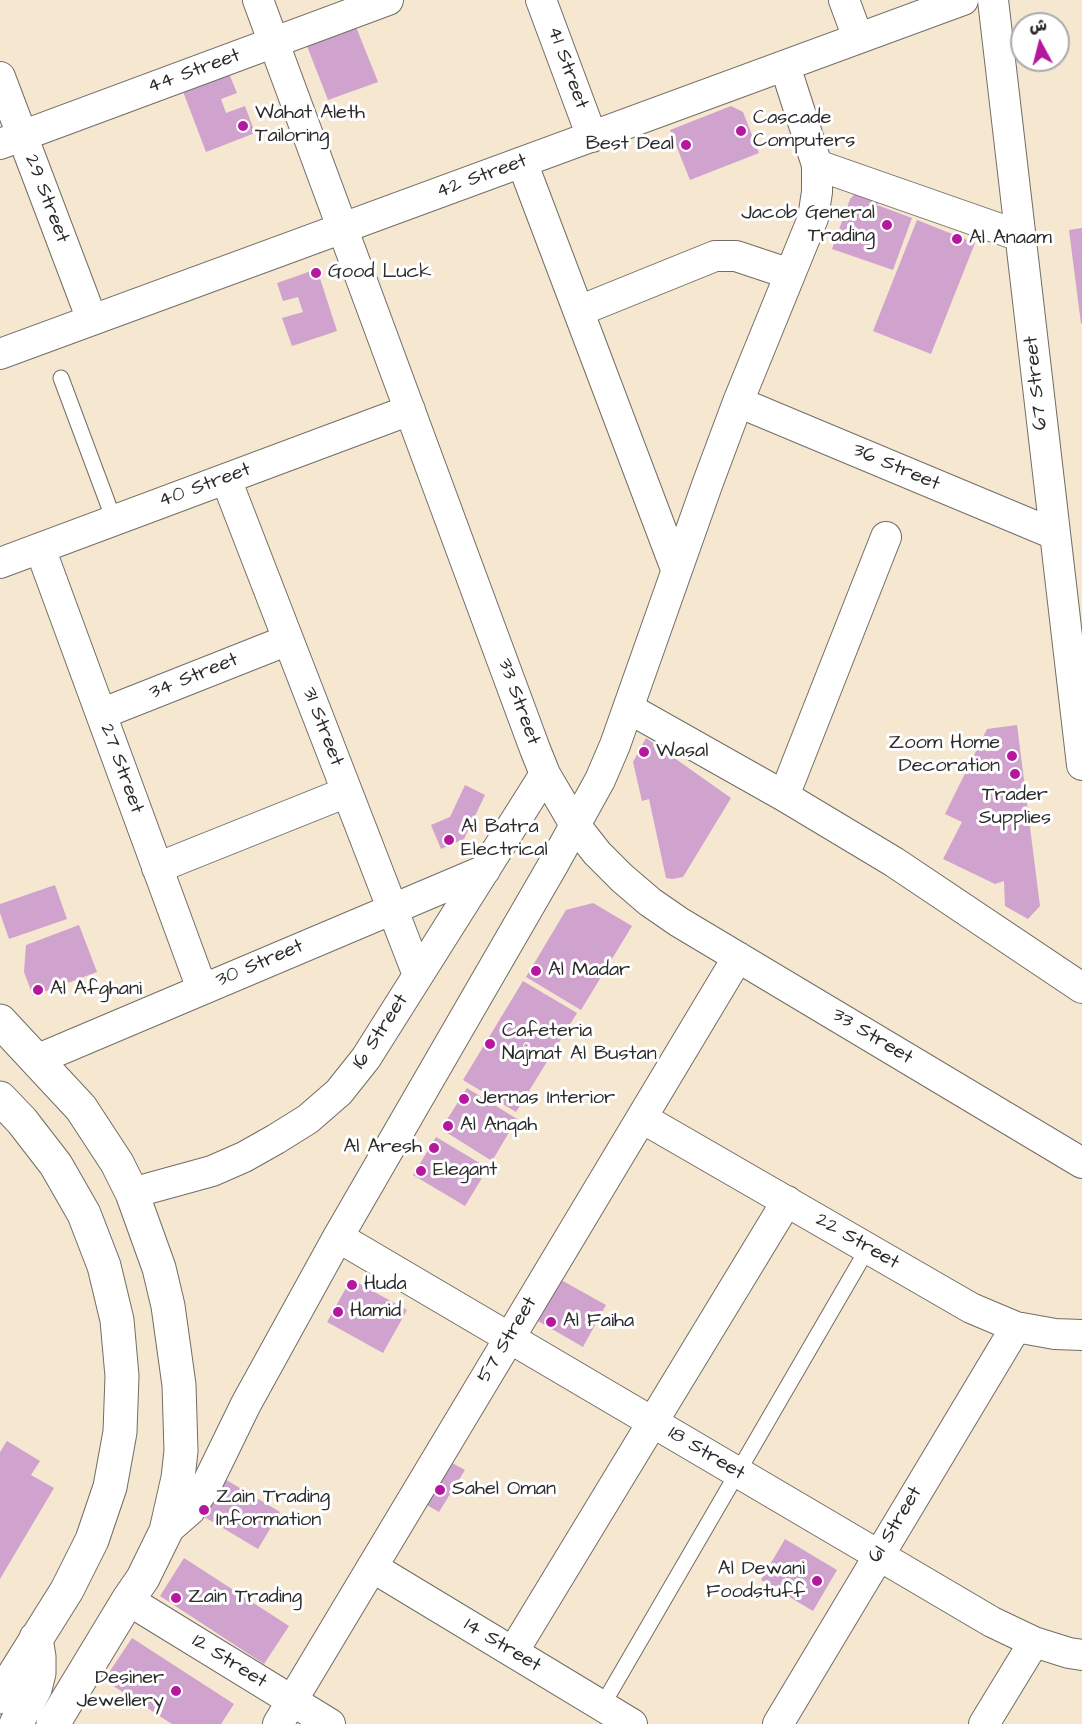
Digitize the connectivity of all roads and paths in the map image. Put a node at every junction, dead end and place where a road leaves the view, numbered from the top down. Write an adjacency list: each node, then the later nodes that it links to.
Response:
1 (258, 0): 8 (street, 33 Street)
2 (388, 0): 8 (street, 44 Street)
3 (542, 0): 11 (street, 41 Street)
4 (844, 0): 7 (street)
5 (963, 0): 7 (street, 42 Street)
6 (993, 0): 16 (street, 67 Street)
7 (858, 38): 9 (street, 42 Street)
8 (274, 42): 12 (street, 44 Street); 15 (street, 33 Street)
9 (785, 66): 11 (street, 42 Street); 14 (street)
10 (0, 77): 12 (street, 29 Street)
11 (592, 137): 13 (street, 42 Street)
12 (11, 140): 19 (street, 29 Street)
13 (522, 162): 15 (street, 42 Street); 18 (street)
14 (817, 165): 16 (street); 17 (street)
15 (342, 228): 19 (street, 42 Street); 23 (street, 33 Street)
16 (1020, 236): 26 (street, 67 Street)
17 (790, 274): 18 (street); 22 (street)
18 (579, 311): 30 (street)
19 (92, 320): 20 (street, 42 Street)
20 (0, 354)
21 (61, 378): 25 (lane)
22 (738, 402): 26 (street, 36 Street); 30 (street)
23 (410, 410): 24 (street, 40 Street); 35 (street, 33 Street)
24 (226, 479): 25 (street, 40 Street); 31 (street, 31 Street)
25 (114, 520): 28 (street, 40 Street)
26 (1054, 534): 34 (street, 67 Street)
27 (886, 537): 37 (street)
28 (40, 548): 29 (street, 40 Street); 33 (street, 27 Street)
29 (0, 563)
30 (676, 568): 32 (street)
31 (288, 640): 33 (street, 34 Street); 36 (street, 31 Street)
32 (628, 708): 37 (street); 38 (street)
33 (101, 714): 39 (street, 27 Street)
34 (1082, 765)
35 (545, 774): 38 (street, 33 Street); 40 (street, 16 Street)
36 (347, 792): 39 (street); 41 (street, 31 Street)
37 (784, 796): 44 (street)
38 (575, 825): 42 (street, 33 Street); 53 (street)
39 (157, 868): 45 (street, 27 Street)
40 (485, 870): 41 (street, 30 Street); 43 (street, 16 Street)
41 (392, 909): 43 (street, 31 Street); 45 (street, 30 Street)
42 (738, 957): 49 (street, 57 Street); 50 (street, 33 Street)
43 (418, 975): 51 (street, 16 Street)
44 (1082, 988)
45 (202, 989): 47 (street, 30 Street)
46 (0, 1021): 47 (street)
47 (36, 1060): 51 (street)
48 (0, 1098): 64 (street)
49 (642, 1118): 52 (street, 22 Street); 57 (street, 57 Street)
50 (1082, 1162)
51 (132, 1193): 60 (street)
52 (786, 1201): 54 (street, 22 Street); 58 (street)
53 (338, 1237): 57 (street, 18 Street); 60 (street)
54 (868, 1248): 55 (street, 22 Street); 59 (lane)
55 (1016, 1327): 56 (street, 22 Street); 61 (street, 61 Street)
56 (1082, 1335)
57 (510, 1338): 58 (street, 18 Street); 62 (street, 57 Street)
58 (652, 1422): 59 (street, 18 Street); 66 (street)
59 (738, 1473): 61 (street, 18 Street); 69 (lane)
60 (166, 1531): 63 (street)
61 (878, 1556): 65 (street, 18 Street); 75 (street, 61 Street)
62 (372, 1567): 66 (street, 14 Street); 70 (street, 57 Street)
63 (128, 1600): 70 (street, 12 Street); 72 (street)
64 (36, 1638): 68 (street); 71 (street)
65 (1034, 1642): 67 (street, 18 Street); 76 (street)
66 (513, 1652): 69 (street, 14 Street)
67 (1082, 1655)
68 (0, 1696)
69 (602, 1706): 74 (street, 14 Street)
70 (285, 1712): 73 (street, 12 Street)
71 (16, 1724)
72 (53, 1724)
73 (330, 1724)
74 (632, 1724)
75 (778, 1724)
76 (984, 1724)

